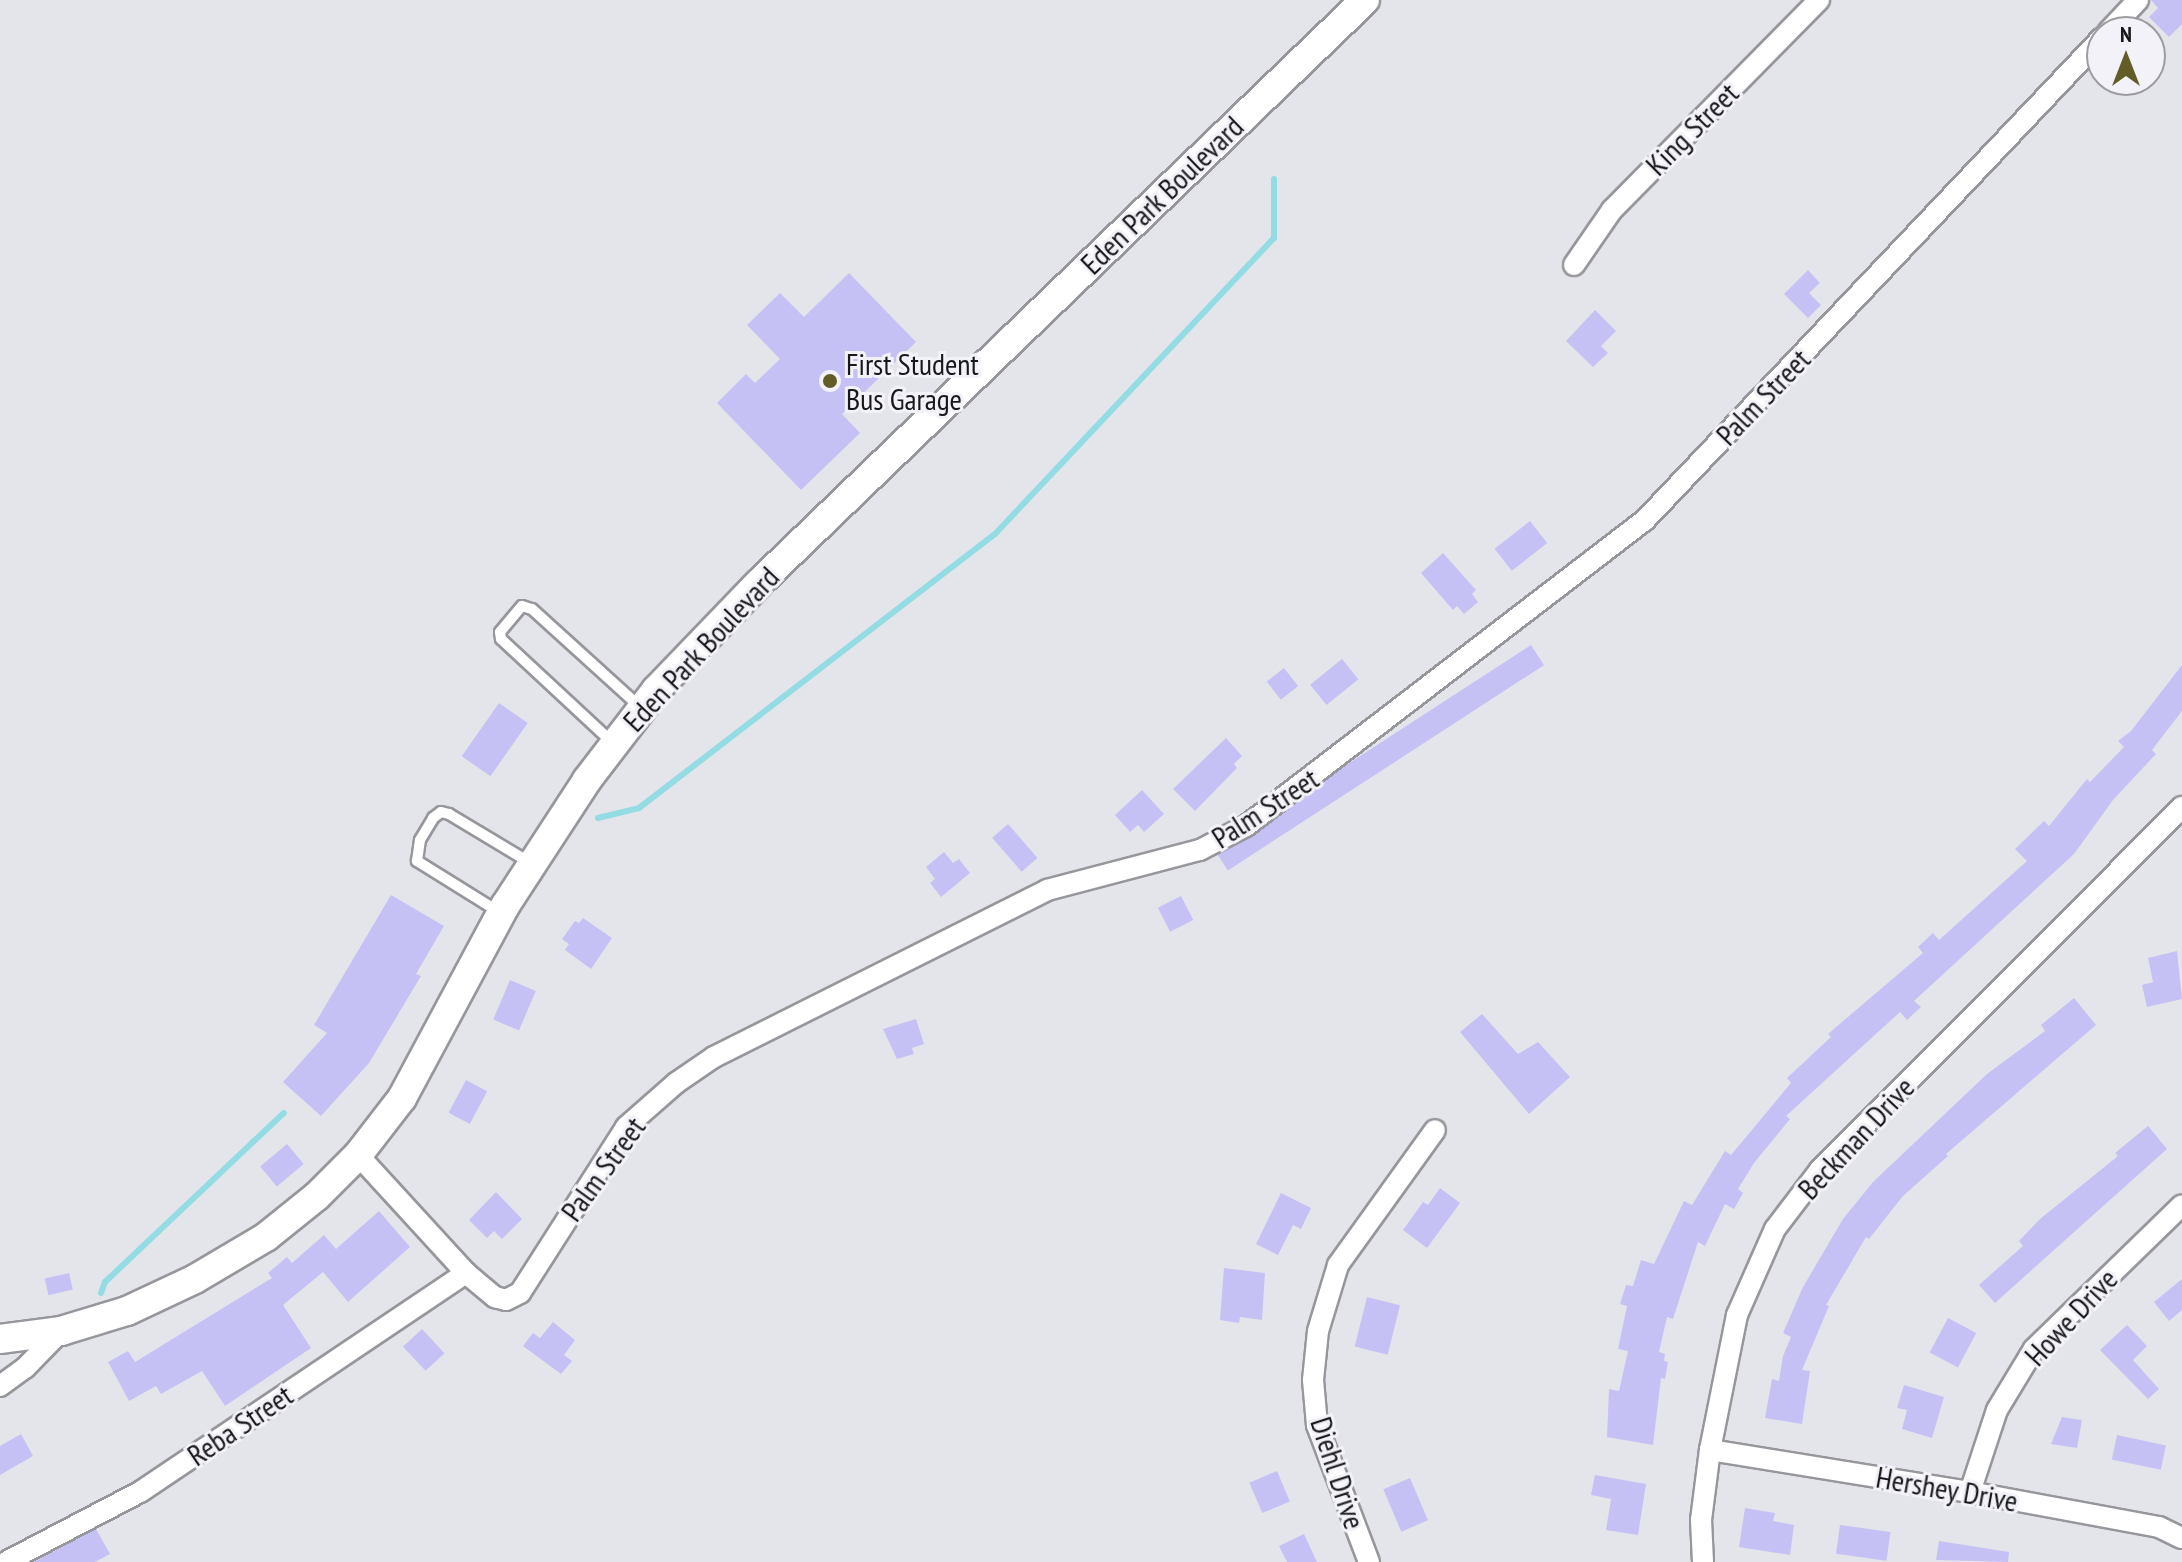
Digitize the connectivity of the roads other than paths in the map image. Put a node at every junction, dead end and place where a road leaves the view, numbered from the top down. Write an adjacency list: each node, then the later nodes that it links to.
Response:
1 (1365, 0): 7 (main road, Eden Park Boulevard)
2 (1819, 0): 6 (street, King Street)
3 (2138, 0): 4 (street)
4 (2123, 16)
5 (2086, 55): 15 (street, Palm Street)
6 (1574, 265)
7 (642, 709): 8 (main road, Eden Park Boulevard); 8 (lane)
8 (614, 745): 10 (main road, Eden Park Boulevard)
9 (2182, 807): 19 (street, Beckman Drive)
10 (532, 864): 11 (main road, Eden Park Boulevard); 11 (lane)
11 (501, 913): 13 (main road, Eden Park Boulevard)
12 (1435, 1130): 23 (street, Diehl Drive)
13 (358, 1155): 15 (street, Palm Street); 16 (main road, Eden Park Boulevard)
14 (2182, 1205): 20 (street, Howe Drive)
15 (466, 1273): 22 (street, Reba Street)
16 (61, 1331): 17 (main road, Eden Park Boulevard); 18 (street)
17 (0, 1339)
18 (0, 1386)
19 (1710, 1450): 20 (street, Hershey Drive); 24 (street, Beckman Drive)
20 (1970, 1492): 21 (street, Hershey Drive)
21 (2182, 1538)
22 (6, 1562)
23 (1369, 1562)
24 (1703, 1562)

